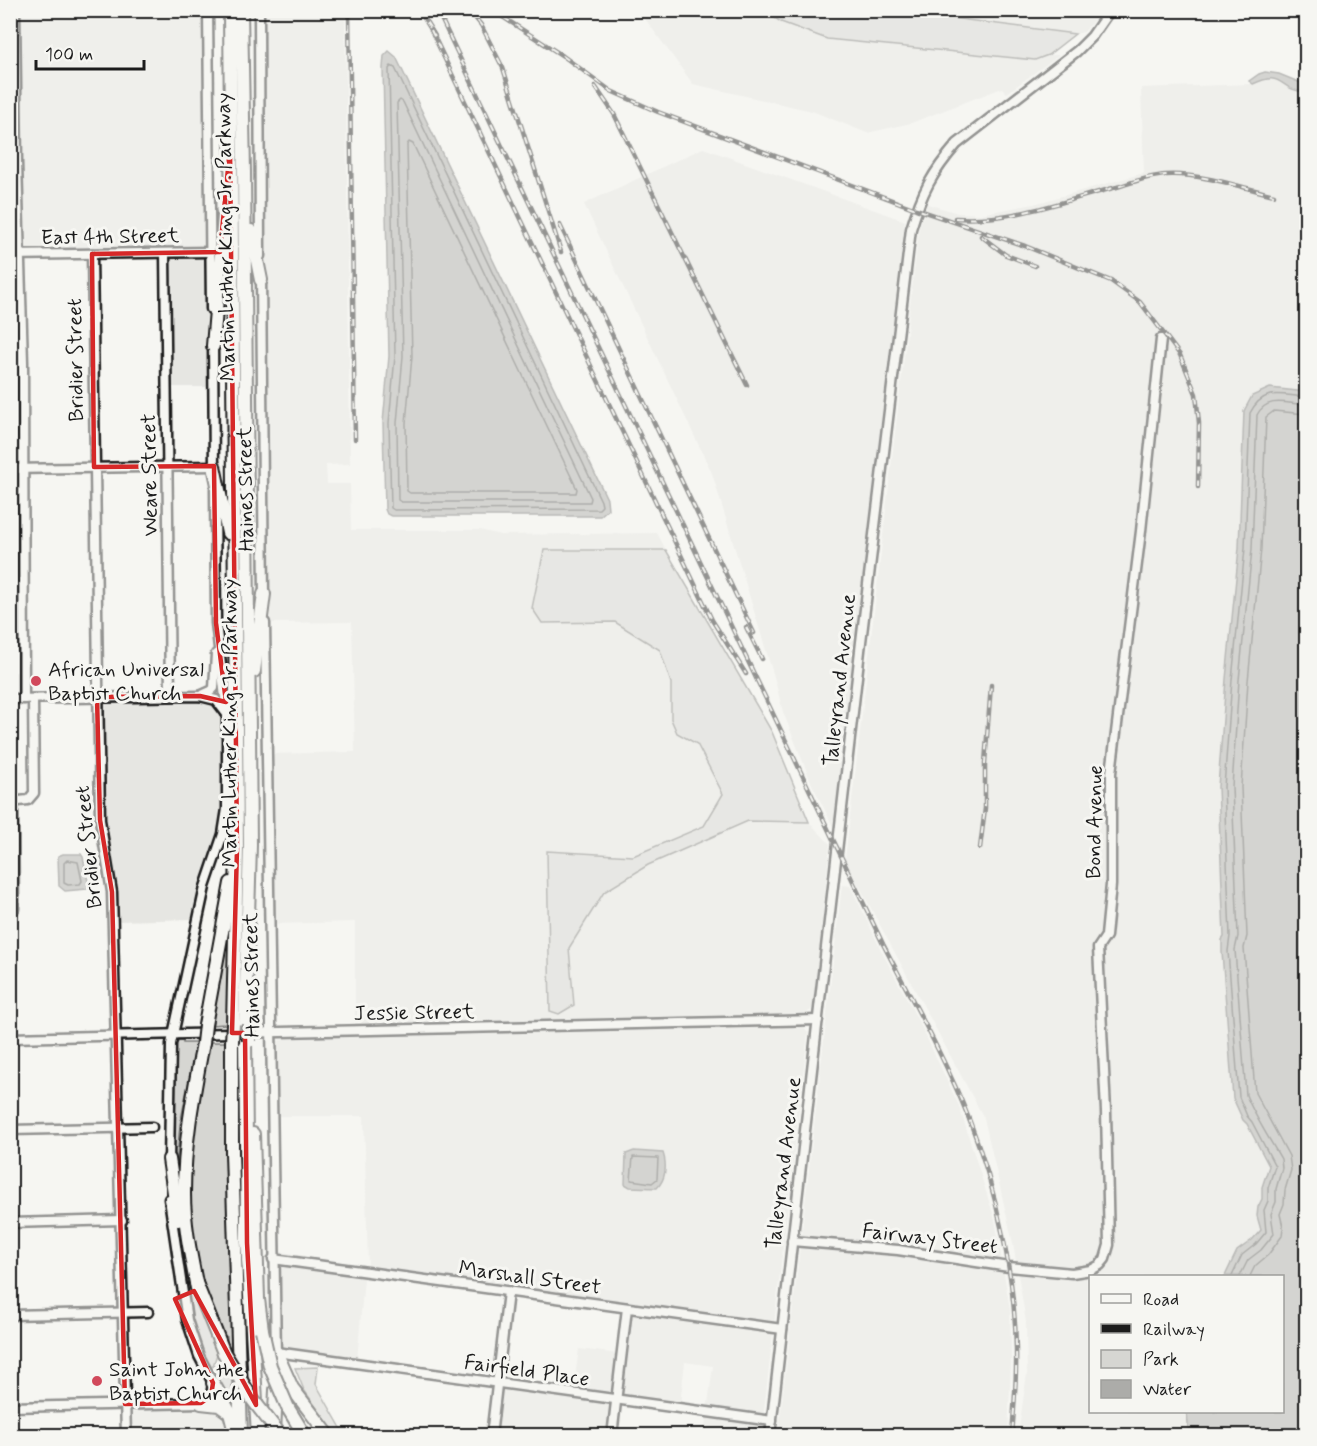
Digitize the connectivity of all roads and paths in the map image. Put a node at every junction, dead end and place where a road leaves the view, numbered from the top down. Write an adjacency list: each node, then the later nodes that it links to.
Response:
1 (15, 10): 16 (street)
2 (208, 10): 13 (street, Haines Street)
3 (223, 10): 10 (highway)
4 (230, 10): 10 (highway, Martin Luther King Jr. Parkway)
5 (241, 10): 9 (highway, Martin Luther King Jr. Parkway)
6 (248, 10): 9 (highway)
7 (259, 10): 17 (street, Haines Street)
8 (1110, 10): 38 (street, Talleyrand Avenue)
9 (242, 46): 12 (highway, Martin Luther King Jr. Parkway)
10 (230, 110): 11 (highway, Martin Luther King Jr. Parkway)
11 (230, 148): 19 (highway); 25 (highway, Martin Luther King Jr. Parkway)
12 (244, 172): 17 (highway); 34 (highway, Martin Luther King Jr. Parkway)
13 (210, 252): 15 (street, East 4th Street); 19 (street, Haines Street)
14 (92, 254): 15 (street, East 4th Street); 16 (street, East 4th Street); 21 (street, Bridier Street)
15 (165, 254): 22 (street, Weare Street)
16 (15, 255): 24 (street)
17 (261, 280): 26 (street, Haines Street)
18 (1161, 339): 53 (street, Bond Avenue)
19 (213, 346): 20 (street, Haines Street)
20 (214, 466): 22 (street); 25 (highway); 27 (street, Haines Street)
21 (94, 467): 22 (street); 24 (street); 30 (street, Bridier Street)
22 (167, 467): 28 (street, Weare Street)
23 (10, 469): 24 (street)
24 (23, 469): 32 (street)
25 (235, 591): 36 (highway, Martin Luther King Jr. Parkway)
26 (264, 594): 34 (highway); 40 (street, Haines Street)
27 (216, 623): 29 (street); 33 (street, Haines Street)
28 (170, 696): 29 (street); 30 (street)
29 (200, 696): 33 (street)
30 (97, 697): 32 (street); 42 (street, Bridier Street)
31 (10, 699): 32 (street)
32 (29, 699): 35 (street)
33 (226, 714): 41 (street, Haines Street)
34 (249, 720): 39 (highway, Martin Luther King Jr. Parkway)
35 (12, 802): 37 (street)
36 (237, 849): 39 (highway, Martin Luther King Jr. Parkway); 54 (highway, bridge)
37 (14, 909)
38 (818, 1020): 40 (street, Jessie Street); 51 (street, Talleyrand Avenue)
39 (242, 1024): 44 (highway, Martin Luther King Jr. Parkway, bridge)
40 (270, 1032): 41 (street, Jessie Street); 52 (street, Haines Street)
41 (173, 1035): 42 (street, Jessie Street); 48 (street, Haines Street)
42 (117, 1036): 43 (street, Jessie Street); 45 (street, Bridier Street)
43 (10, 1038)
44 (242, 1041): 73 (highway, Martin Luther King Jr. Parkway); 74 (highway, Martin Luther King Jr. Parkway); 77 (highway, bridge)
45 (119, 1127): 46 (street); 47 (street); 49 (street, Bridier Street)
46 (152, 1127)
47 (10, 1130)
48 (169, 1159): 54 (highway); 62 (street, Haines Street)
49 (122, 1220): 50 (street); 57 (street, Bridier Street)
50 (10, 1223)
51 (792, 1241): 53 (street, Fairway Street); 60 (street, Talleyrand Avenue)
52 (273, 1259): 55 (street, Marshall Street); 61 (street, Haines Street)
53 (1063, 1272)
54 (197, 1288): 76 (highway, bridge)
55 (508, 1292): 56 (street, Marshall Street); 63 (street)
56 (627, 1308): 60 (street, Marshall Street); 65 (street)
57 (123, 1312): 58 (street); 59 (street); 67 (street, Bridier Street)
58 (148, 1312)
59 (10, 1315)
60 (782, 1329): 70 (street, Talleyrand Avenue)
61 (276, 1352): 63 (street, Fairfield Place); 64 (street, Haines Street); 78 (highway)
62 (213, 1383): 66 (street); 69 (highway)
63 (496, 1383): 65 (street, Fairfield Place); 79 (street)
64 (276, 1390): 75 (highway); 76 (street, Haines Street)
65 (616, 1401): 70 (street, Fairfield Place); 80 (street)
66 (201, 1403): 67 (street); 69 (highway)
67 (125, 1404): 68 (street); 71 (street, Bridier Street)
68 (10, 1407)
69 (230, 1413): 72 (highway)
70 (772, 1421): 81 (street, Talleyrand Avenue)
71 (126, 1436)
72 (237, 1436)
73 (241, 1436)
74 (258, 1436)
75 (274, 1436)
76 (281, 1436)
77 (305, 1436)
78 (329, 1436)
79 (491, 1436)
80 (612, 1436)
81 (770, 1436)

